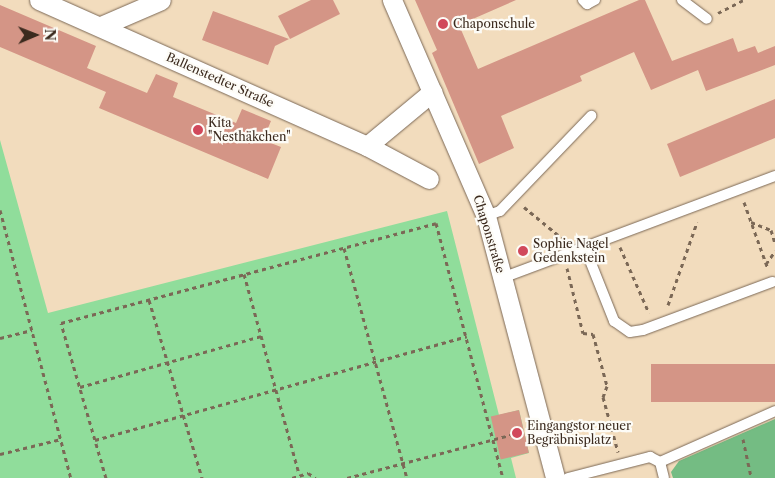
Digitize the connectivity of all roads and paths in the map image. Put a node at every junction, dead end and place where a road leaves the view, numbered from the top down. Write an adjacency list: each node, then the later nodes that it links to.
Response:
1 (39, 0): 9 (street, Ballenstedter Straße)
2 (161, 0): 9 (street)
3 (392, 0): 10 (street, Chaponstraße)
4 (583, 0): 5 (lane)
5 (595, 0)
6 (682, 0): 8 (lane)
7 (743, 0): 8 (path)
8 (706, 19)
9 (101, 26): 12 (street, Ballenstedter Straße)
10 (432, 92): 12 (street); 19 (street, Chaponstraße)
11 (591, 116): 16 (lane)
12 (367, 146): 14 (street, Ballenstedter Straße)
13 (775, 176): 15 (lane)
14 (429, 179)
15 (739, 189): 17 (lane); 21 (path)
16 (512, 197): 19 (lane); 25 (path)
17 (704, 202): 22 (lane); 33 (path)
18 (0, 210): 20 (path)
19 (486, 216): 30 (street, Chaponstraße)
20 (1, 219): 37 (path)
21 (750, 221): 23 (path); 28 (path)
22 (615, 235): 25 (lane); 35 (path)
23 (775, 243)
24 (344, 248): 29 (path); 39 (path); 41 (path)
25 (581, 249): 27 (lane); 36 (lane)
26 (775, 251): 28 (path)
27 (564, 255): 30 (lane); 55 (path)
28 (766, 264): 31 (path)
29 (244, 274): 32 (path); 38 (path)
30 (502, 278): 65 (street, Chaponstraße)
31 (772, 282): 36 (lane)
32 (149, 300): 42 (path); 43 (path)
33 (663, 310)
34 (656, 312): 35 (path)
35 (650, 315): 36 (path)
36 (655, 326)
37 (32, 330): 40 (path); 49 (path)
38 (261, 336): 42 (path); 44 (path)
39 (467, 336): 41 (path); 51 (path)
40 (0, 338)
41 (375, 361): 44 (path); 54 (path)
42 (168, 362): 43 (path); 46 (path)
43 (80, 387): 50 (path)
44 (276, 389): 46 (path); 56 (path)
45 (775, 411): 47 (lane)
46 (183, 415): 50 (path); 59 (path)
47 (740, 425): 53 (lane); 68 (path)
48 (510, 435): 51 (path)
49 (60, 439): 52 (path); 57 (path)
50 (95, 440): 58 (path)
51 (493, 440): 54 (path); 64 (path)
52 (0, 454)
53 (660, 462): 55 (lane); 67 (lane)
54 (403, 463): 62 (path); 63 (path)
55 (621, 464): 66 (lane)
56 (299, 473): 60 (path); 61 (path)
57 (71, 478)
58 (106, 478)
59 (202, 478)
60 (292, 478)
61 (316, 478)
62 (347, 478)
63 (407, 478)
64 (503, 478)
65 (555, 478)
66 (568, 478)
67 (664, 478)
68 (751, 478)

